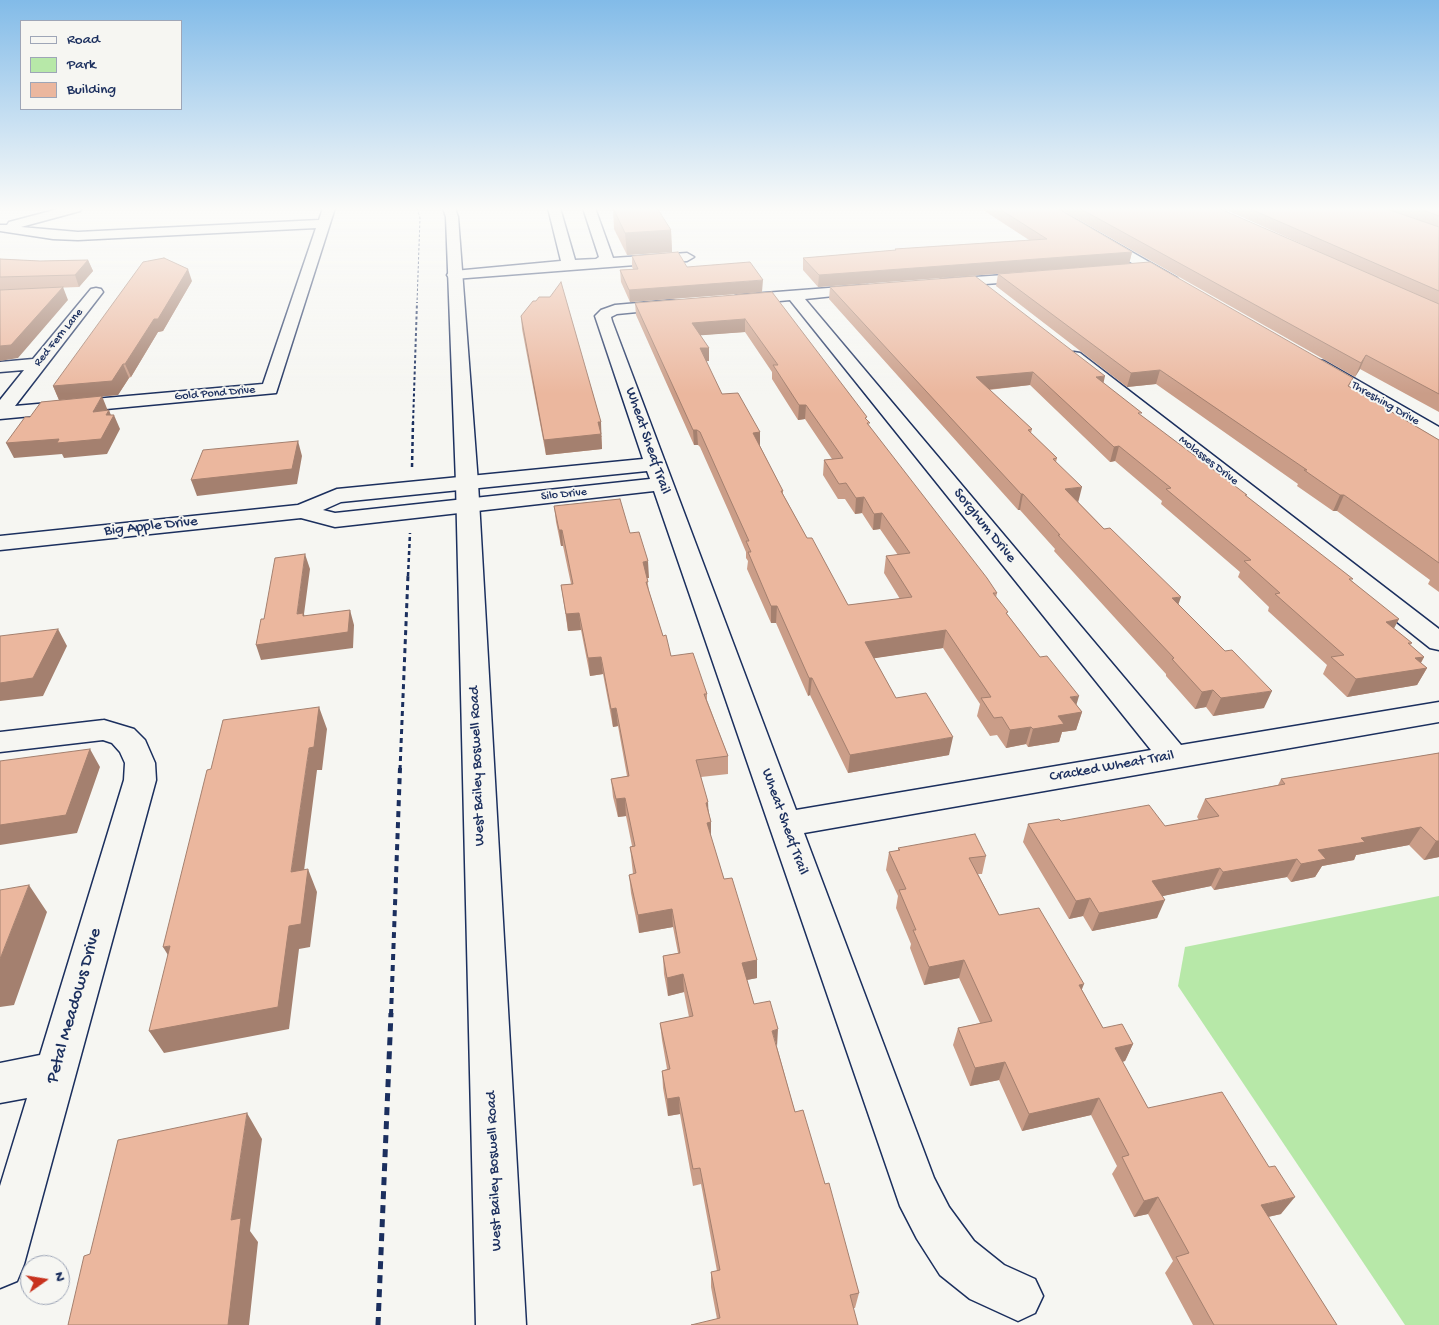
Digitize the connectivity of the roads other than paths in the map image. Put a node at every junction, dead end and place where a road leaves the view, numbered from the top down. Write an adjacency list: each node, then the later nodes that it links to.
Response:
1 (309, 270): 20 (street, Gold Pond Drive)
2 (454, 270): 5 (street, West Bailey Boswell Road)
3 (520, 270): 5 (street)
4 (1153, 270): 10 (street)
5 (454, 275): 23 (street, West Bailey Boswell Road)
6 (1044, 276): 7 (street)
7 (977, 281): 8 (street); 13 (street)
8 (929, 284)
9 (881, 288): 12 (street)
10 (1184, 288)
11 (78, 293): 18 (street, Red Fern Lane)
12 (794, 295): 14 (street); 29 (street, Sorghum Drive)
13 (1000, 299)
14 (725, 301)
15 (685, 304): 22 (street, Wheat Sheaf Trail)
16 (1055, 342): 26 (street, Molasses Drive)
17 (1303, 357): 21 (street, Threshing Drive)
18 (38, 364): 19 (street); 20 (street, Red Fern Lane)
19 (0, 367)
20 (0, 413)
21 (1439, 435)
22 (658, 474): 23 (street, Silo Drive); 30 (street, Wheat Sheaf Trail)
23 (467, 495): 24 (street, Big Apple Drive); 24 (street, Big Apple Drive); 35 (street, West Bailey Boswell Road)
24 (302, 511): 25 (street, Big Apple Drive)
25 (0, 543)
26 (1439, 642)
27 (1439, 712): 29 (street, Cracked Wheat Trail)
28 (0, 742): 31 (street, Petal Meadows Drive)
29 (1173, 757): 30 (street, Cracked Wheat Trail)
30 (784, 824): 34 (street, Wheat Sheaf Trail)
31 (56, 1072): 32 (street); 33 (street, Petal Meadows Drive)
32 (0, 1083)
33 (0, 1264)
34 (1018, 1296)
35 (501, 1325)

